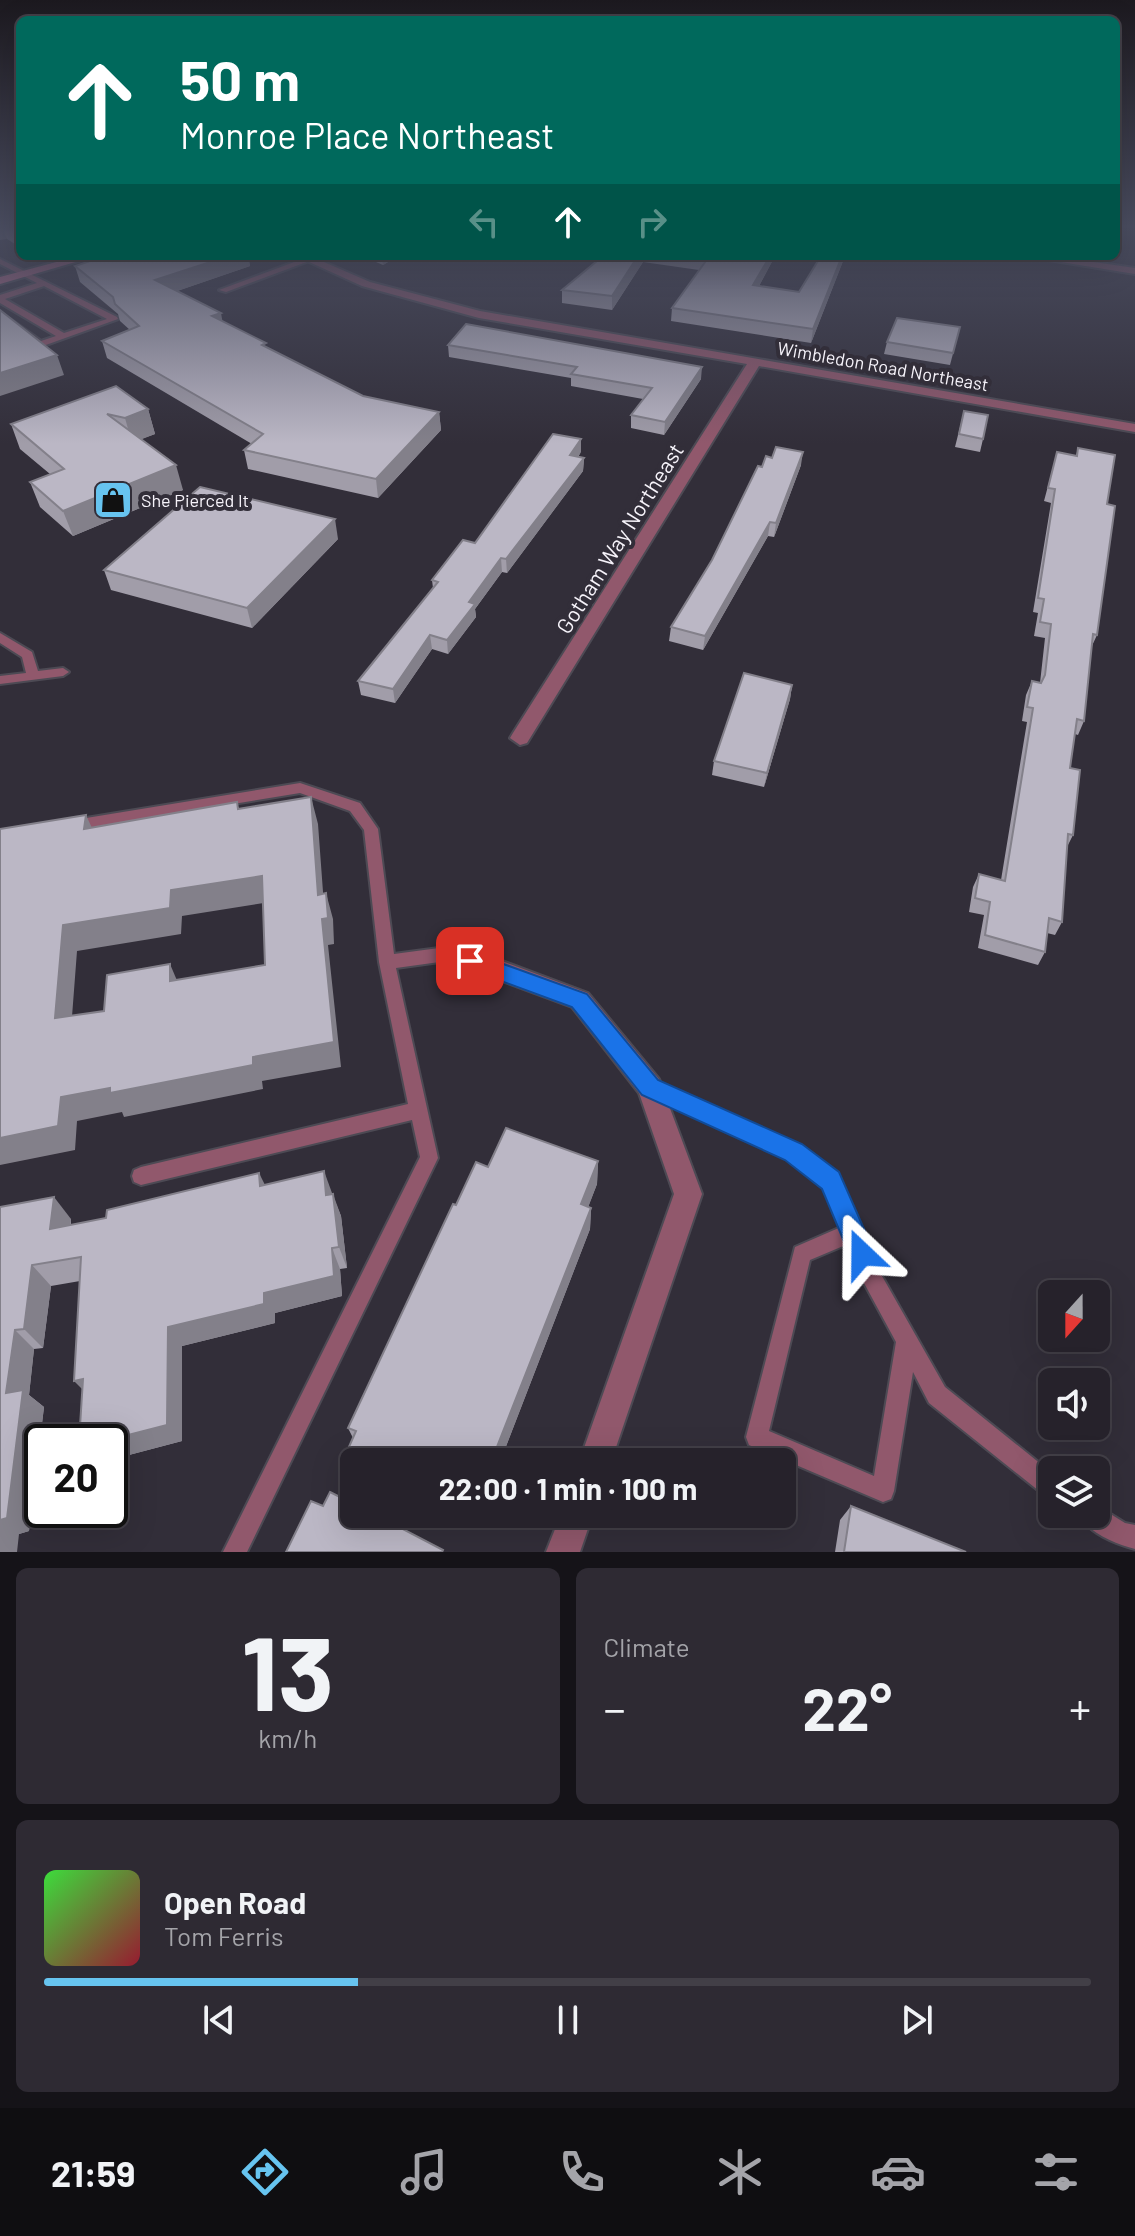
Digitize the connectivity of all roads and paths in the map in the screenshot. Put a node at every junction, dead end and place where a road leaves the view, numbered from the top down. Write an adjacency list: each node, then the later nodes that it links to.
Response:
1 (0, 299): 5 (lane)
2 (74, 299): 5 (lane)
3 (418, 299): 6 (street, Wimbledon Road Northeast)
4 (0, 315): 5 (lane)
5 (63, 336)
6 (755, 362): 7 (street, Wimbledon Road Northeast); 12 (street, Gotham Way Northeast)
7 (1135, 428)
8 (0, 637): 10 (lane)
9 (63, 672): 10 (lane)
10 (33, 676): 11 (lane)
11 (0, 680)
12 (520, 738)
13 (64, 827): 15 (lane)
14 (454, 953): 15 (lane); 16 (street)
15 (387, 962): 17 (lane)
16 (650, 1087): 19 (lane); 21 (street)
17 (419, 1110): 18 (lane); 26 (lane)
18 (141, 1176)
19 (853, 1232): 20 (lane); 20 (lane)
20 (907, 1341): 22 (lane)
21 (600, 1448)
22 (1038, 1476)
23 (1110, 1526): 25 (lane)
24 (572, 1528): 27 (street)
25 (1135, 1537)
26 (235, 1552)
27 (563, 1552)

